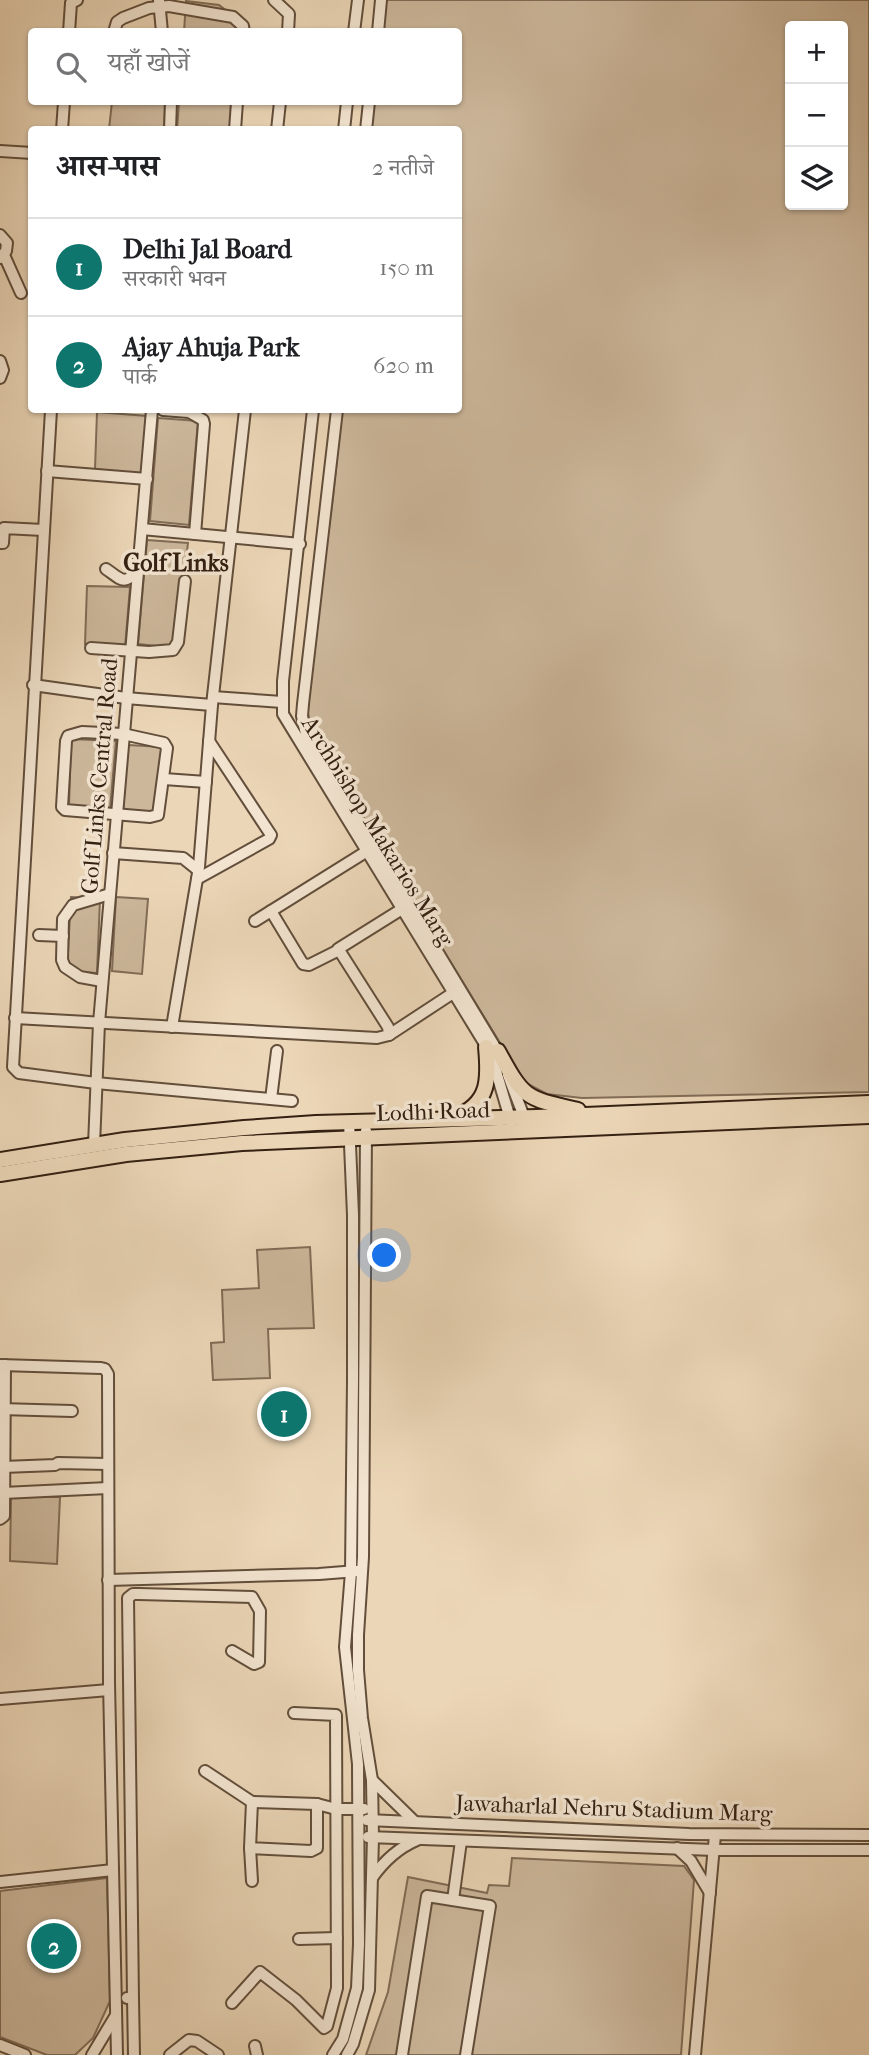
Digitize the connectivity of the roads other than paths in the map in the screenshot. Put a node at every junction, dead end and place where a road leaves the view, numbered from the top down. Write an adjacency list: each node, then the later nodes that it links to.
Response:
1 (77, 0): 6 (street)
2 (274, 0): 10 (street)
3 (358, 0): 11 (street)
4 (381, 0): 12 (street)
5 (159, 3): 7 (street); 8 (street); 9 (street)
6 (69, 28)
7 (115, 28)
8 (160, 28)
9 (243, 28)
10 (288, 28)
11 (354, 28)
12 (378, 28)
13 (64, 105): 19 (street)
14 (171, 105): 20 (street)
15 (237, 105): 21 (street)
16 (280, 105): 22 (street)
17 (347, 105): 23 (street)
18 (369, 105): 24 (street)
19 (62, 126)
20 (170, 126)
21 (235, 126)
22 (277, 126)
23 (344, 126)
24 (366, 126)
25 (0, 151): 26 (street)
26 (28, 153)
27 (0, 235): 28 (street)
28 (2, 256): 29 (street)
29 (21, 293)
30 (0, 361): 31 (street)
31 (0, 379)
32 (51, 413): 38 (street)
33 (152, 413): 39 (street, Golf Links Central Road)
34 (191, 413): 42 (street)
35 (244, 413): 43 (street)
36 (313, 413): 45 (street, Archbishop Makarios Marg)
37 (337, 413): 60 (street, Archbishop Makarios Marg)
38 (47, 471): 39 (street); 41 (street)
39 (147, 479): 40 (street, Golf Links Central Road)
40 (142, 528): 42 (street); 47 (street, Golf Links Central Road)
41 (43, 530): 44 (street); 51 (street)
42 (195, 534): 43 (street)
43 (230, 537): 45 (street); 53 (street)
44 (0, 543)
45 (300, 544): 54 (street, Archbishop Makarios Marg)
46 (106, 569): 47 (street)
47 (138, 571): 50 (street, Golf Links Central Road)
48 (185, 581): 50 (street)
49 (91, 648): 50 (street)
50 (130, 651): 52 (street, Golf Links Central Road)
51 (33, 685): 52 (street); 72 (street)
52 (126, 698): 53 (street); 55 (street, Golf Links Central Road)
53 (213, 701): 54 (street); 56 (street)
54 (282, 702): 60 (street, Archbishop Makarios Marg)
55 (123, 734): 57 (street); 59 (street, Golf Links Central Road); 59 (street)
56 (209, 741): 58 (street); 62 (street)
57 (164, 779): 58 (street); 59 (street)
58 (206, 782): 62 (street)
59 (117, 814): 61 (street, Golf Links Central Road)
60 (370, 849): 64 (street, Archbishop Makarios Marg); 65 (street); 76 (street, Archbishop Makarios Marg)
61 (113, 853): 62 (street); 63 (street, Golf Links Central Road)
62 (197, 875): 74 (street)
63 (110, 894): 68 (street); 70 (street, Golf Links Central Road)
64 (402, 909): 69 (street); 71 (street, Archbishop Makarios Marg)
65 (271, 911): 66 (street); 69 (street)
66 (255, 921)
67 (38, 935): 68 (street)
68 (62, 936): 70 (street)
69 (338, 949): 75 (street)
70 (102, 981): 73 (street, Golf Links Central Road)
71 (453, 993): 75 (street); 76 (street, Archbishop Makarios Marg)
72 (15, 1018): 73 (street); 78 (street)
73 (99, 1023): 74 (street); 78 (street, Golf Links Central Road)
74 (172, 1027): 75 (street)
75 (389, 1035)
76 (492, 1049): 82 (main road); 84 (main road); 87 (street, Archbishop Makarios Marg)
77 (277, 1051): 79 (street)
78 (96, 1083): 79 (street); 90 (street, Golf Links Central Road)
79 (271, 1099): 80 (street)
80 (292, 1101)
81 (869, 1103): 82 (main road, Lodhi Road)
82 (597, 1114): 87 (main road, Lodhi Road)
83 (869, 1116): 87 (main road, Lodhi Road)
84 (447, 1119): 86 (main road, Lodhi Road); 87 (main road, Lodhi Road)
85 (349, 1121): 86 (main road, Lodhi Road); 89 (street); 90 (main road, Lodhi Road)
86 (365, 1121): 88 (street)
87 (519, 1124): 88 (main road, Lodhi Road)
88 (366, 1136): 89 (main road, Lodhi Road); 101 (street)
89 (350, 1137): 92 (main road, Lodhi Road); 101 (street)
90 (94, 1145): 91 (main road, Lodhi Road)
91 (0, 1160)
92 (0, 1174)
93 (2, 1365): 94 (street); 96 (street)
94 (2, 1409): 95 (street); 97 (street)
95 (72, 1410)
96 (108, 1464): 97 (street); 98 (street)
97 (3, 1467): 99 (street)
98 (108, 1488): 99 (street); 102 (street)
99 (3, 1493): 100 (street)
100 (0, 1519)
101 (357, 1571): 102 (street); 110 (street); 115 (street)
102 (108, 1580): 105 (street)
103 (232, 1651): 104 (street)
104 (128, 1669): 105 (street); 139 (street)
105 (109, 1670): 106 (street)
106 (110, 1690): 107 (street); 130 (street)
107 (0, 1699)
108 (294, 1713): 114 (street)
109 (205, 1771): 111 (street)
110 (372, 1780): 113 (street); 117 (street)
111 (252, 1802): 112 (street); 124 (street)
112 (317, 1804): 114 (street); 125 (street)
113 (372, 1808): 115 (street); 116 (street)
114 (336, 1809): 115 (street); 129 (street)
115 (357, 1815): 116 (street, Jawaharlal Nehru Stadium Marg); 120 (street)
116 (372, 1820): 117 (street, Jawaharlal Nehru Stadium Marg); 121 (street)
117 (415, 1822): 118 (street, Jawaharlal Nehru Stadium Marg)
118 (715, 1835): 119 (street, Jawaharlal Nehru Stadium Marg); 127 (street)
119 (869, 1835)
120 (359, 1837): 121 (street, Jawaharlal Nehru Stadium Marg); 149 (street)
121 (373, 1837): 122 (street, Jawaharlal Nehru Stadium Marg); 131 (street)
122 (419, 1839): 123 (street, Jawaharlal Nehru Stadium Marg); 131 (street)
123 (461, 1841): 126 (street, Jawaharlal Nehru Stadium Marg); 135 (street)
124 (250, 1848): 125 (street); 132 (street)
125 (317, 1848): 129 (street)
126 (677, 1848): 127 (street, Jawaharlal Nehru Stadium Marg); 134 (street)
127 (714, 1850): 128 (street, Jawaharlal Nehru Stadium Marg); 134 (street)
128 (869, 1850)
129 (337, 1856): 136 (street)
130 (113, 1870): 133 (street); 138 (street)
131 (372, 1878): 150 (street)
132 (252, 1881)
133 (0, 1882)
134 (710, 1893): 153 (street)
135 (453, 1900): 151 (street); 152 (street)
136 (337, 1938): 137 (street); 140 (street)
137 (299, 1939)
138 (117, 1998): 139 (street); 141 (street)
139 (133, 1998): 146 (street)
140 (232, 2003)
141 (116, 2015): 144 (street); 145 (street)
142 (0, 2045): 143 (street)
143 (25, 2055)
144 (92, 2055)
145 (117, 2055)
146 (134, 2055)
147 (170, 2055): 148 (street)
148 (218, 2055)
149 (333, 2055)
150 (347, 2055)
151 (401, 2055)
152 (466, 2055)
153 (695, 2055)

